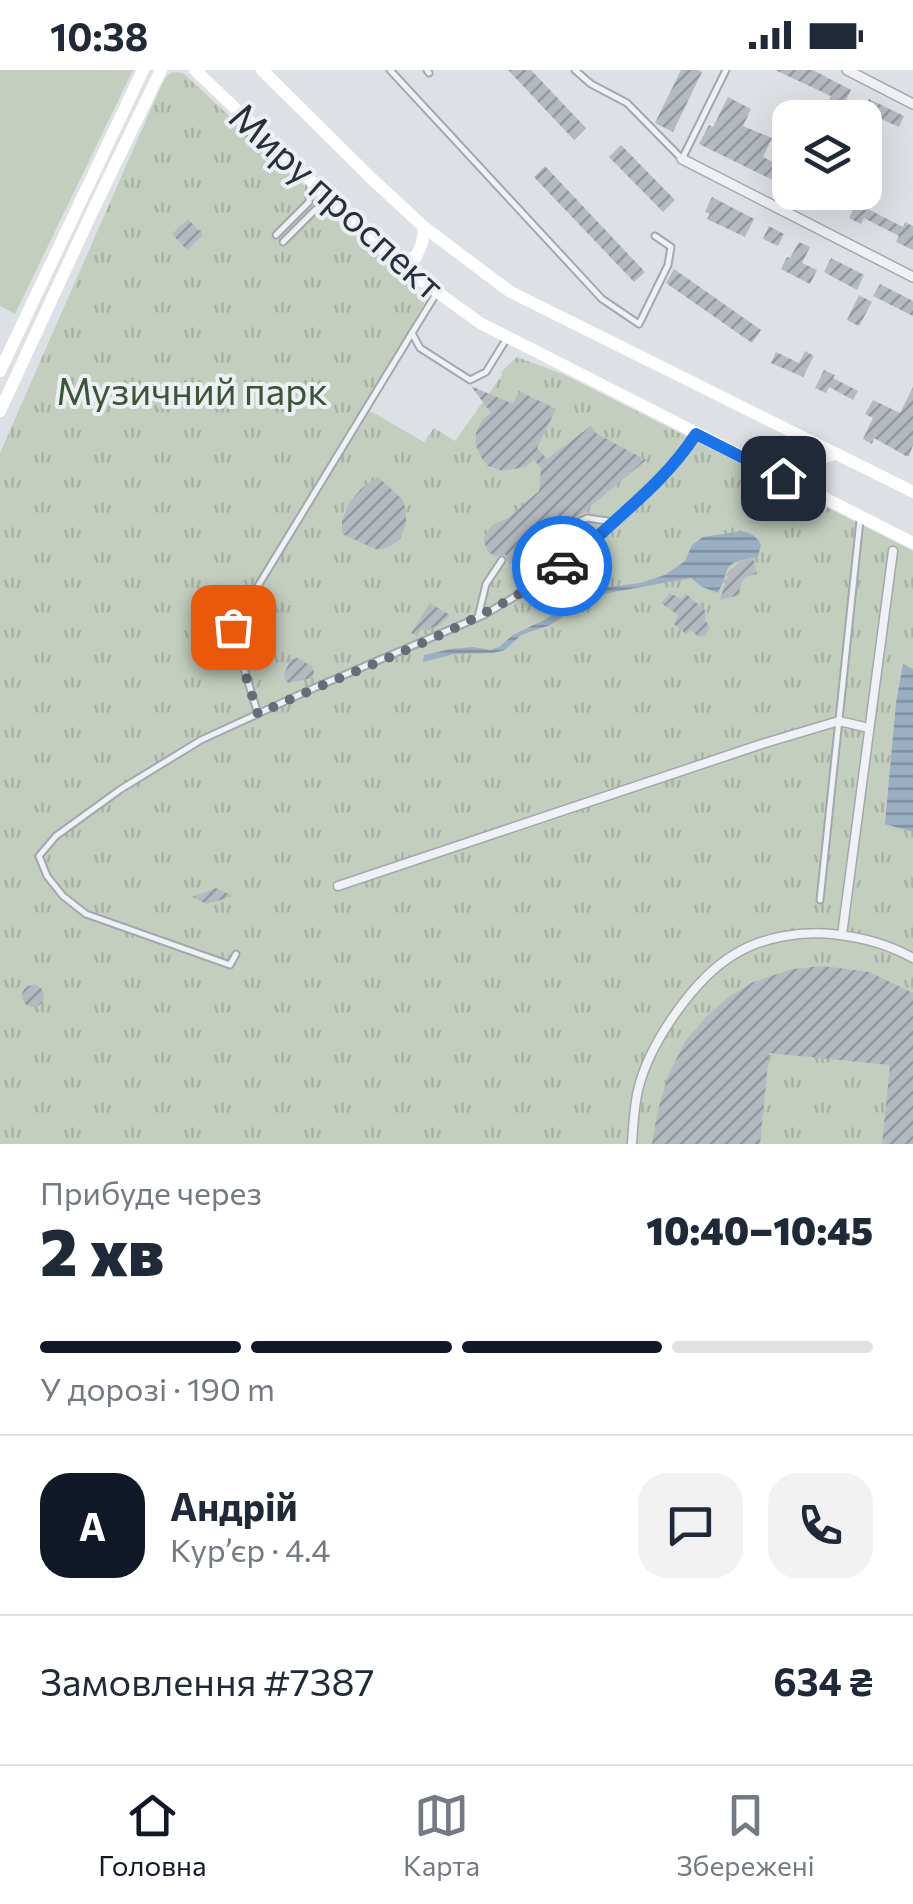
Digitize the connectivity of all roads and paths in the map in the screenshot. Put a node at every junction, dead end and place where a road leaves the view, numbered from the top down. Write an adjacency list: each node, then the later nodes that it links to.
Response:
1 (143, 70): 22 (main road)
2 (161, 70): 23 (main road)
3 (194, 70): 11 (main road, Миру проспект)
4 (262, 70): 13 (main road, Миру проспект)
5 (390, 70): 15 (lane)
6 (575, 70): 10 (lane)
7 (726, 70): 10 (lane)
8 (847, 70): 9 (street)
9 (913, 104)
10 (682, 159): 18 (street)
11 (310, 182): 12 (main road, Миру проспект); 14 (lane)
12 (339, 209): 16 (lane); 17 (main road, Миру проспект)
13 (424, 227): 17 (main road); 25 (main road, Миру проспект)
14 (276, 235)
15 (654, 236)
16 (283, 242)
17 (396, 262): 19 (main road, Миру проспект)
18 (913, 278)
19 (437, 292): 20 (lane); 21 (main road, Миру проспект)
20 (412, 333): 21 (lane); 37 (lane)
21 (508, 337): 24 (main road, Миру проспект)
22 (0, 371)
23 (0, 412)
24 (696, 434): 26 (main road, Миру проспект); 29 (lane)
25 (836, 454): 26 (main road); 27 (main road, Миру проспект)
26 (812, 492): 28 (main road, Миру проспект)
27 (913, 492)
28 (860, 517): 32 (main road, Миру проспект); 38 (lane)
29 (614, 522): 30 (lane); 35 (lane)
30 (573, 525)
31 (551, 540): 35 (lane)
32 (913, 543)
33 (892, 551): 39 (street)
34 (502, 560): 36 (lane)
35 (543, 580): 36 (lane)
36 (478, 618): 37 (lane)
37 (258, 714): 43 (lane)
38 (839, 721): 39 (street); 40 (street); 41 (lane)
39 (870, 728): 42 (street)
40 (338, 886)
41 (820, 900)
42 (842, 935): 44 (street); 45 (street)
43 (236, 954)
44 (913, 958)
45 (632, 1144)

